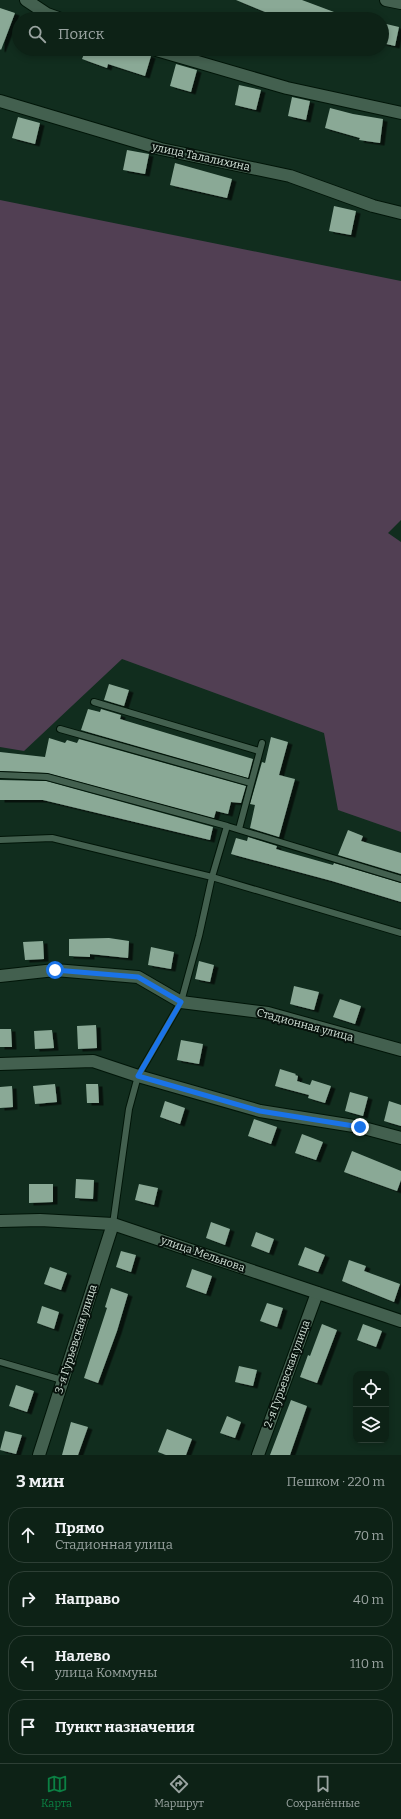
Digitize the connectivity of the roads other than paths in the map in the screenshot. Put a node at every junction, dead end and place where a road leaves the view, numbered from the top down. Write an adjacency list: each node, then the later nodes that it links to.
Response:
1 (26, 0): 4 (street)
2 (386, 0): 3 (street)
3 (401, 4)
4 (44, 12)
5 (177, 56): 7 (street)
6 (0, 101): 8 (street, улица Талалихина)
7 (401, 113)
8 (401, 213)
9 (94, 702): 12 (lane)
10 (60, 729): 14 (lane)
11 (262, 743): 12 (lane)
12 (259, 751): 14 (lane)
13 (0, 775): 15 (lane)
14 (251, 783): 16 (lane)
15 (227, 826): 16 (lane); 18 (lane)
16 (239, 829): 19 (lane)
17 (0, 840): 18 (lane)
18 (212, 877): 20 (lane); 22 (lane)
19 (401, 880)
20 (401, 932)
21 (0, 976): 22 (street, Стадионная улица)
22 (181, 1002): 23 (street, Стадионная улица); 25 (lane)
23 (401, 1050)
24 (0, 1064): 25 (street)
25 (138, 1076): 26 (street); 28 (lane)
26 (401, 1138)
27 (0, 1221): 28 (street, улица Мельнова)
28 (113, 1224): 29 (street, улица Мельнова); 32 (street, 3-я Гурьевская улица)
29 (317, 1293): 30 (street, улица Мельнова); 34 (street, 2-я Гурьевская улица)
30 (401, 1320)
31 (0, 1362): 32 (lane)
32 (62, 1380): 33 (street, 3-я Гурьевская улица)
33 (39, 1455)
34 (258, 1455)

